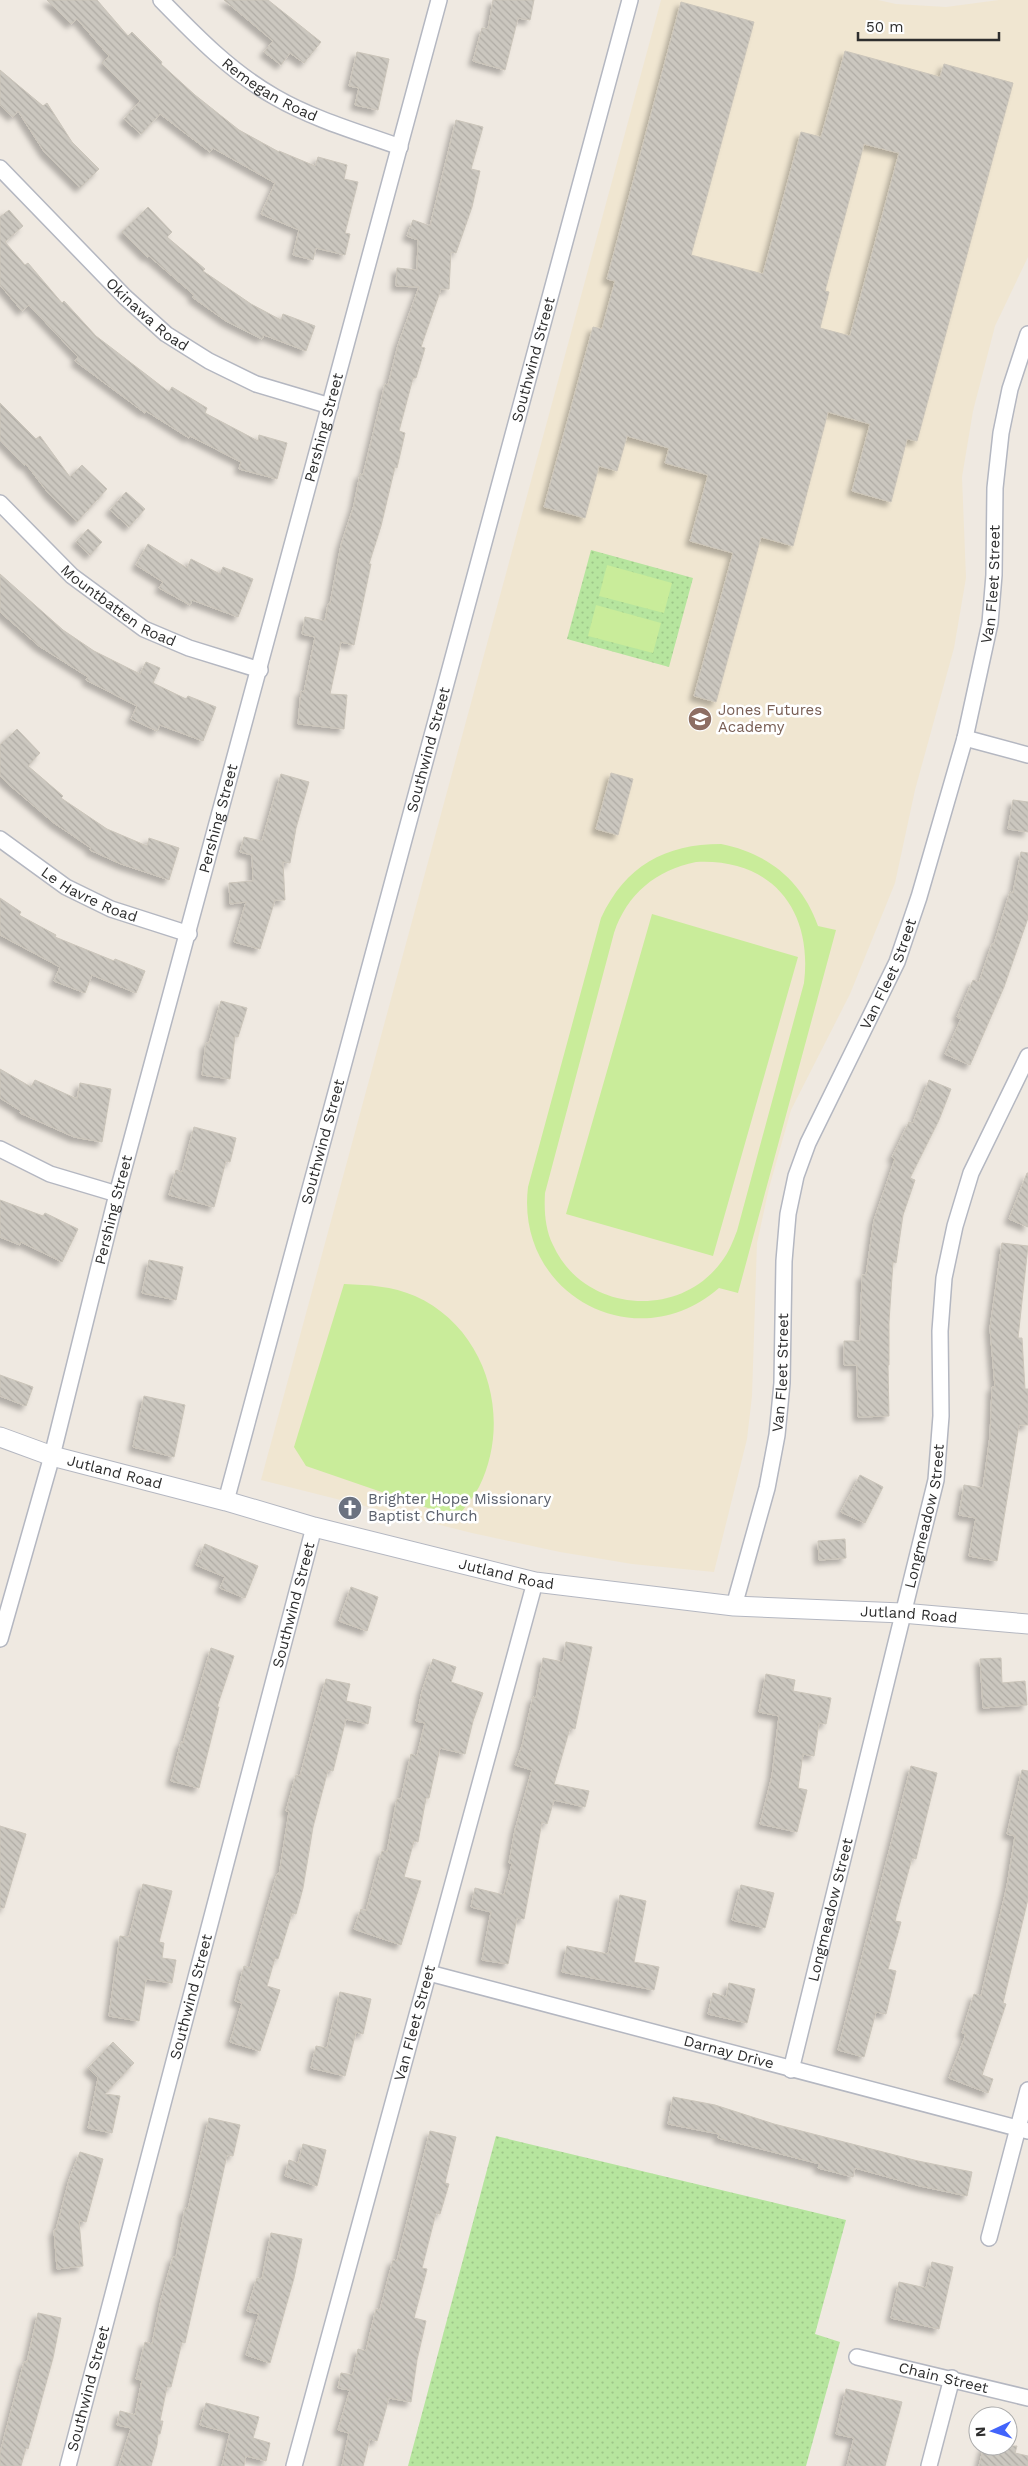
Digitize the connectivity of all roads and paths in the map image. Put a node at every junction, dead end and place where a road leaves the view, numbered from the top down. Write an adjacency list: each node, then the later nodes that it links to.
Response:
1 (161, 0): 4 (street, Remegan Road)
2 (439, 0): 4 (street, Pershing Street)
3 (630, 0): 19 (street, Southwind Street)
4 (400, 147): 7 (street, Pershing Street)
5 (0, 168): 7 (street, Okinawa Road)
6 (1028, 334): 10 (street, Van Fleet Street)
7 (330, 406): 9 (street, Pershing Street)
8 (0, 502): 9 (street, Mountbatten Road)
9 (260, 670): 13 (street, Pershing Street)
10 (965, 738): 11 (street); 22 (street, Van Fleet Street)
11 (1028, 755)
12 (0, 839): 13 (street, Le Havre Road)
13 (189, 934): 16 (street, Pershing Street)
14 (1028, 1056): 23 (street, Longmeadow Street)
15 (0, 1149): 16 (street)
16 (118, 1194): 18 (street, Pershing Street)
17 (0, 1437): 18 (street, Jutland Road)
18 (52, 1456): 19 (street, Jutland Road); 25 (street, Pershing Street)
19 (226, 1501): 20 (street, Jutland Road)
20 (314, 1527): 21 (street, Jutland Road); 34 (street, Southwind Street)
21 (535, 1582): 22 (street, Jutland Road); 26 (street, Van Fleet Street)
22 (734, 1606): 23 (street, Jutland Road)
23 (902, 1613): 24 (street, Jutland Road); 27 (street, Longmeadow Street)
24 (1028, 1624)
25 (0, 1639)
26 (429, 1972): 27 (street, Darnay Drive); 35 (street, Van Fleet Street)
27 (791, 2070): 29 (street, Darnay Drive)
28 (1028, 2090): 29 (street)
29 (1023, 2130): 30 (street)
30 (989, 2238)
31 (857, 2357): 32 (street, Chain Street)
32 (952, 2378): 33 (street, Chain Street); 36 (street)
33 (1028, 2398)
34 (68, 2466)
35 (294, 2466)
36 (929, 2466)

